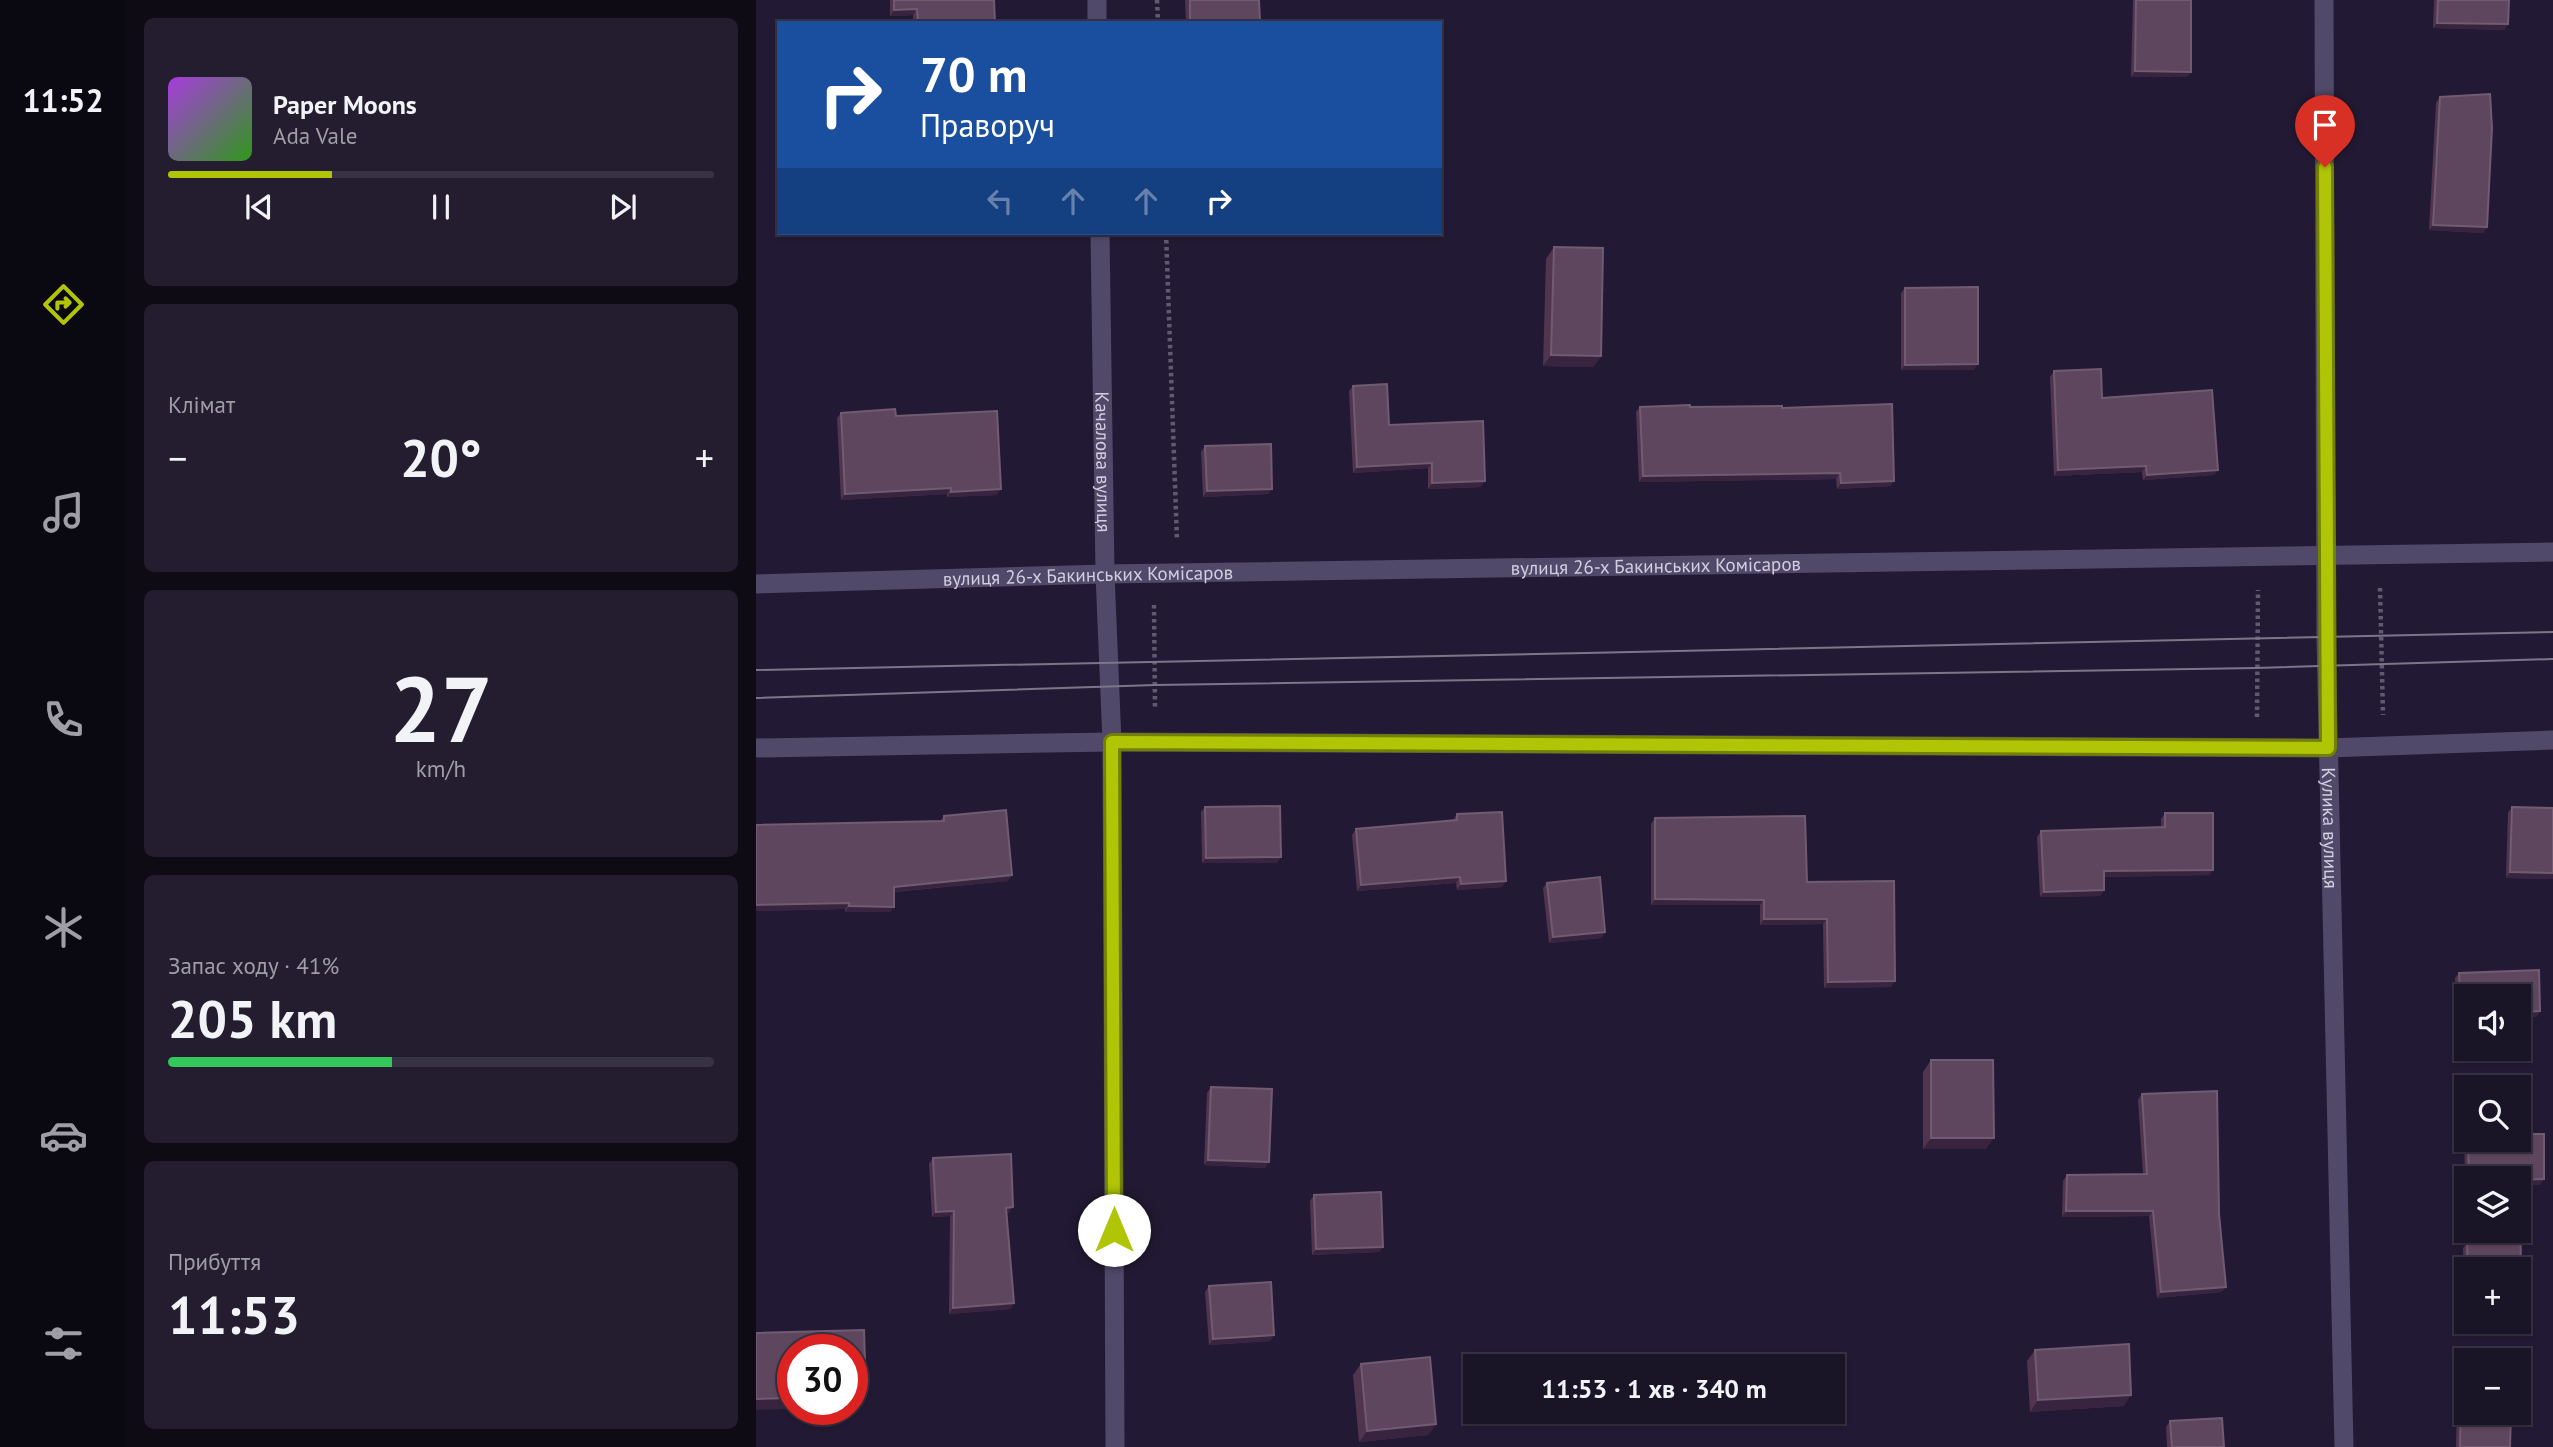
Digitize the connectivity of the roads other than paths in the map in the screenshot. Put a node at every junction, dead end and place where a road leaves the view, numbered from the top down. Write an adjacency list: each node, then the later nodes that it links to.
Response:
1 (1097, 0): 3 (street)
2 (2324, 0): 6 (street, Кулика вулиця)
3 (1097, 21)
4 (1100, 235): 7 (street, Качалова вулиця)
5 (2553, 552): 6 (street, вулиця 26-х Бакинських Комісаров)
6 (2328, 556): 7 (street, вулиця 26-х Бакинських Комісаров); 12 (street, Кулика вулиця)
7 (1105, 573): 8 (street, вулиця 26-х Бакинських Комісаров); 10 (street, Качалова вулиця)
8 (756, 583)
9 (2553, 740): 12 (street)
10 (1112, 742): 11 (street); 12 (street); 13 (street, Качалова вулиця)
11 (756, 748)
12 (2328, 748): 14 (street, Кулика вулиця)
13 (1115, 1447)
14 (2344, 1447)

